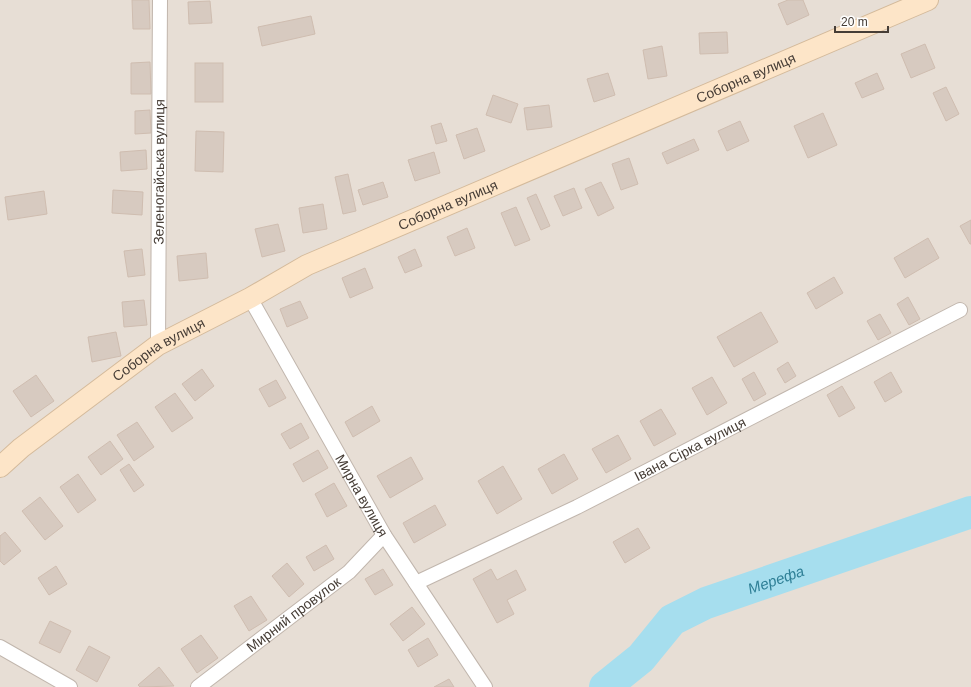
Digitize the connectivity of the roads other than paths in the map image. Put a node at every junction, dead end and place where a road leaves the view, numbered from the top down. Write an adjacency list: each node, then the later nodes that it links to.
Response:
1 (160, 0): 5 (street, Зеленогайська вулиця)
2 (928, 0): 3 (street, Соборна вулиця)
3 (250, 298): 5 (street, Соборна вулиця); 7 (street, Мирна вулиця)
4 (960, 310): 8 (street, Івана Сірка вулиця)
5 (158, 345): 6 (street, Соборна вулиця)
6 (0, 467)
7 (384, 535): 8 (street, Мирна вулиця); 11 (street, Мирний провулок)
8 (416, 583): 12 (street, Мирна вулиця)
9 (0, 647): 10 (street)
10 (70, 687)
11 (198, 687)
12 (485, 687)

